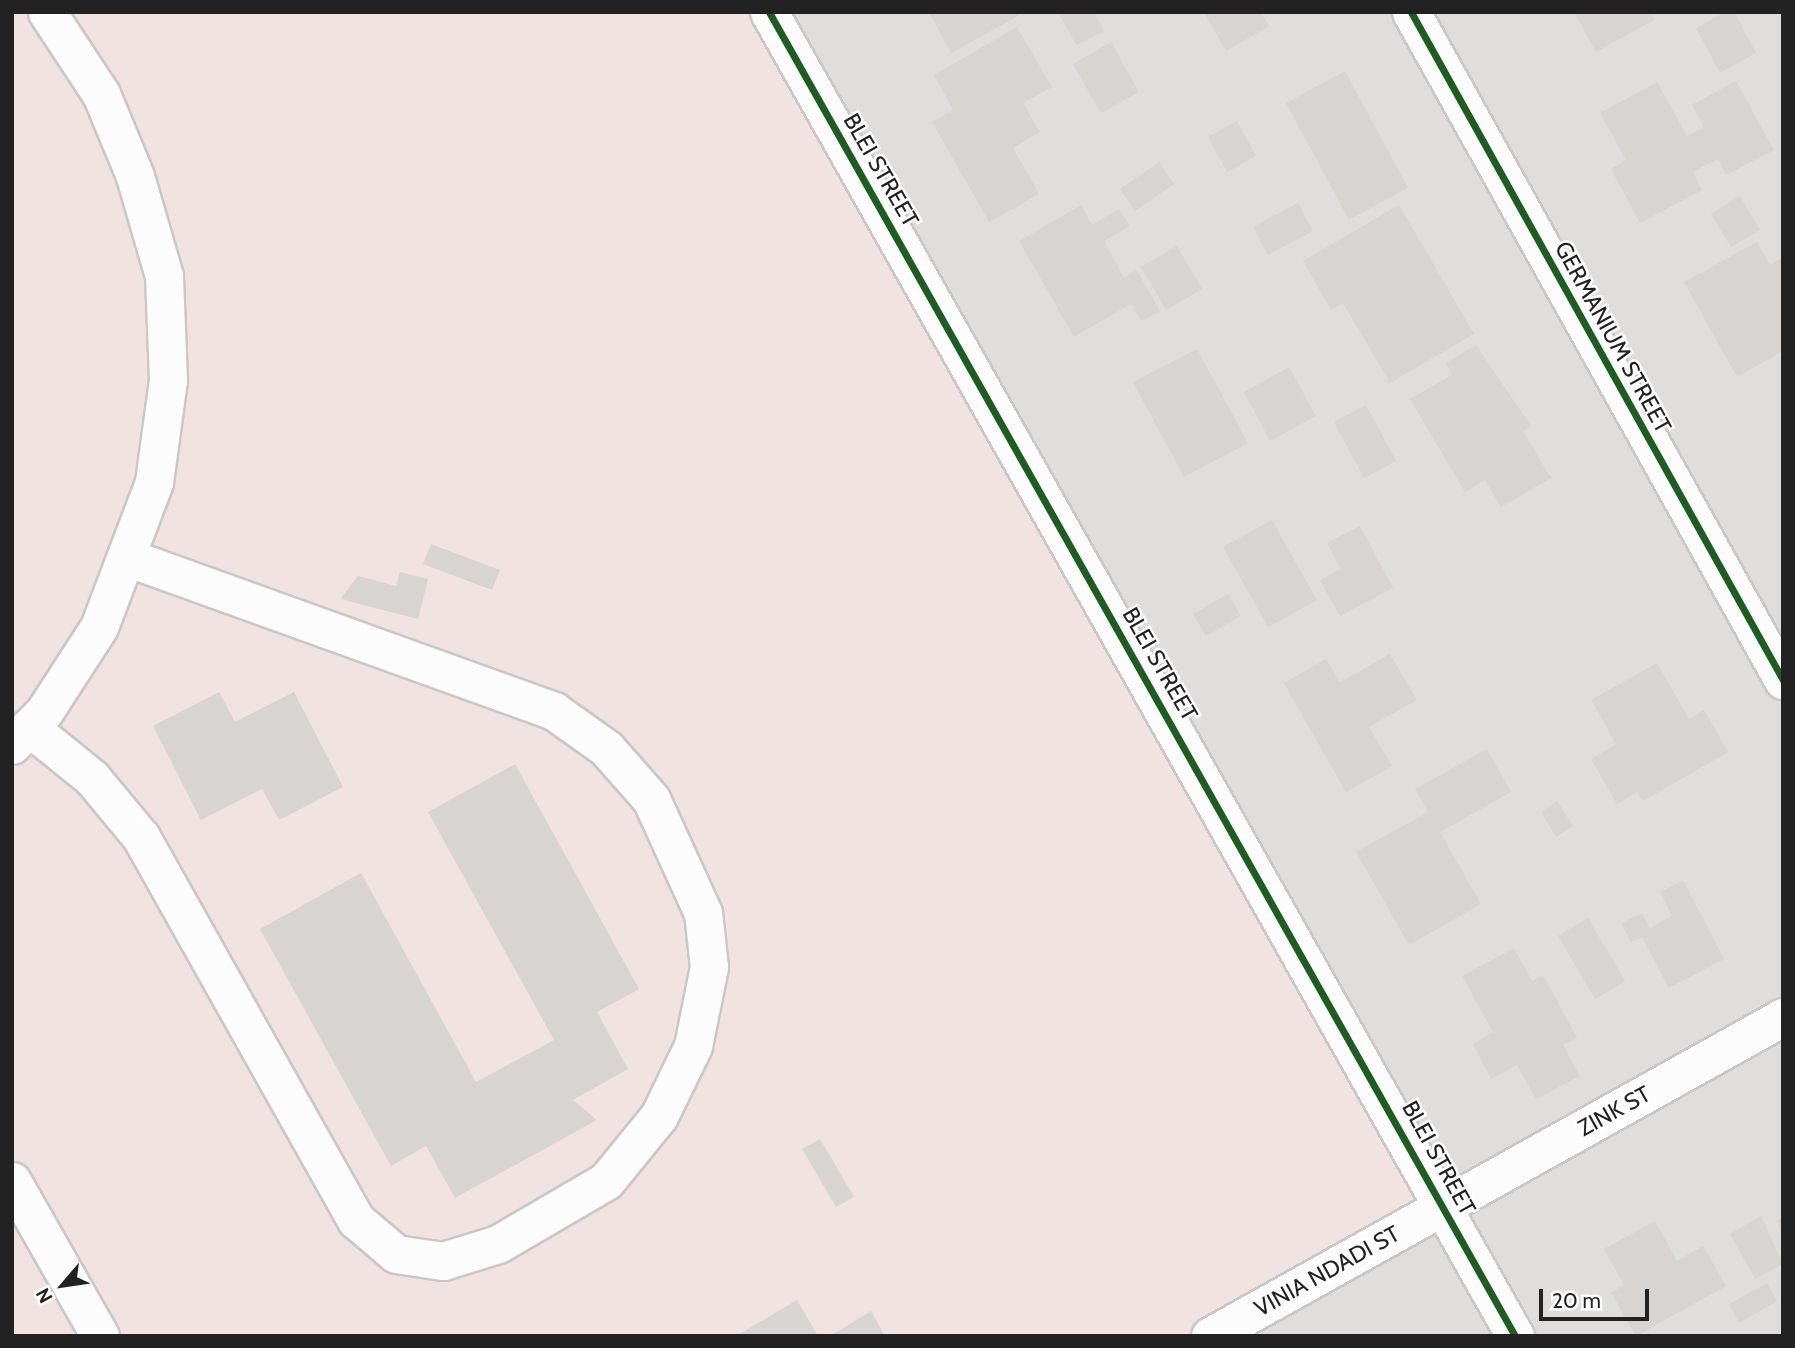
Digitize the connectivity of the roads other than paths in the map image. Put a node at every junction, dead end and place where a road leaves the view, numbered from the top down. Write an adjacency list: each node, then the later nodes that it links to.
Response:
1 (47, 12): 4 (street)
2 (769, 12): 9 (street, BLEI STREET)
3 (1410, 12): 5 (street, GERMANIUM STREET)
4 (126, 557): 6 (street); 6 (street)
5 (1783, 680)
6 (21, 736)
7 (1783, 1017): 9 (street, ZINK ST)
8 (12, 1181): 10 (street)
9 (1444, 1206): 11 (street, VINIA NDADI ST); 12 (street, BLEI STREET)
10 (100, 1336)
11 (1210, 1336)
12 (1515, 1336)

